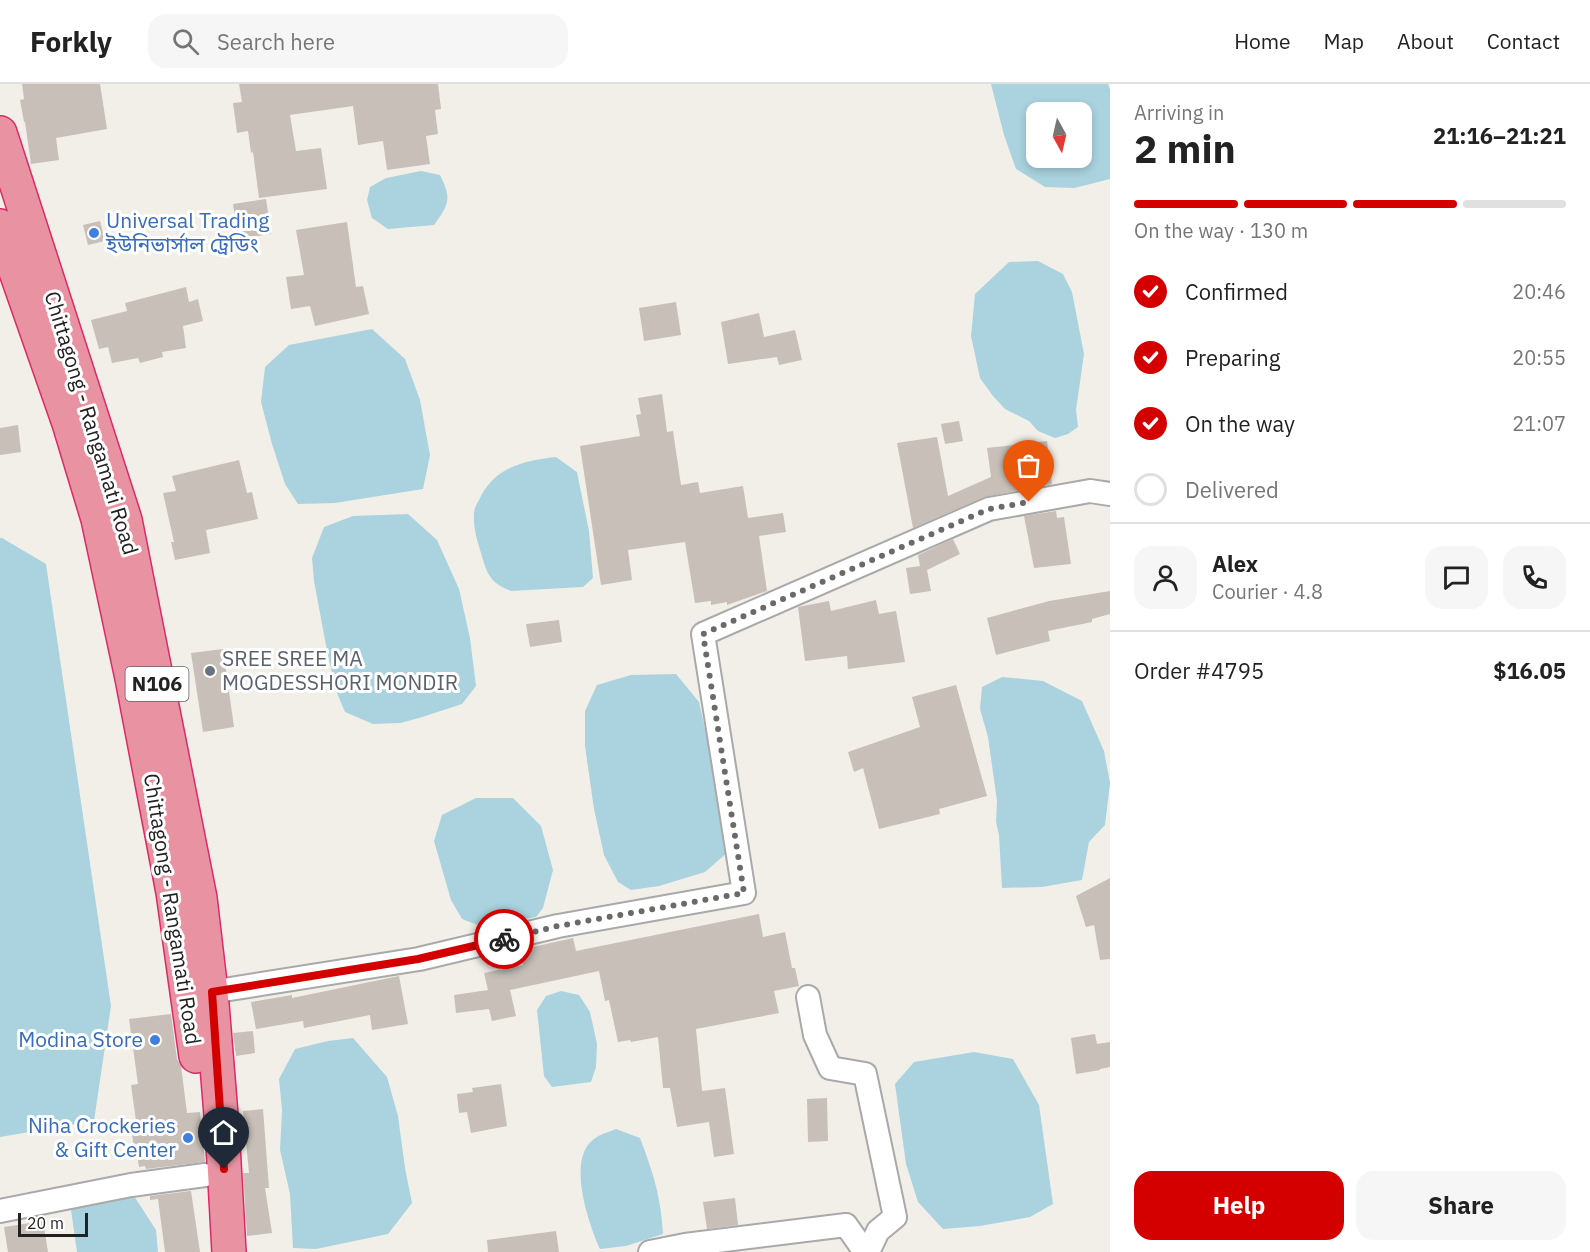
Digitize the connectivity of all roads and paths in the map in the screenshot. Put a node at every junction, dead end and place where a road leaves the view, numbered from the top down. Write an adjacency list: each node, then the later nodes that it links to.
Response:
1 (0, 133): 4 (highway, Chittagong - Rangamati Road / N106)
2 (0, 226): 6 (highway, Chittagong - Rangamati Road / N106)
3 (1110, 494): 4 (street)
4 (212, 992): 9 (highway, Chittagong - Rangamati Road / N106)
5 (808, 997): 11 (street)
6 (205, 1175): 7 (street); 8 (highway, Chittagong - Rangamati Road / N106)
7 (0, 1210)
8 (209, 1252)
9 (229, 1252)
10 (650, 1252): 11 (street)
11 (866, 1252)

